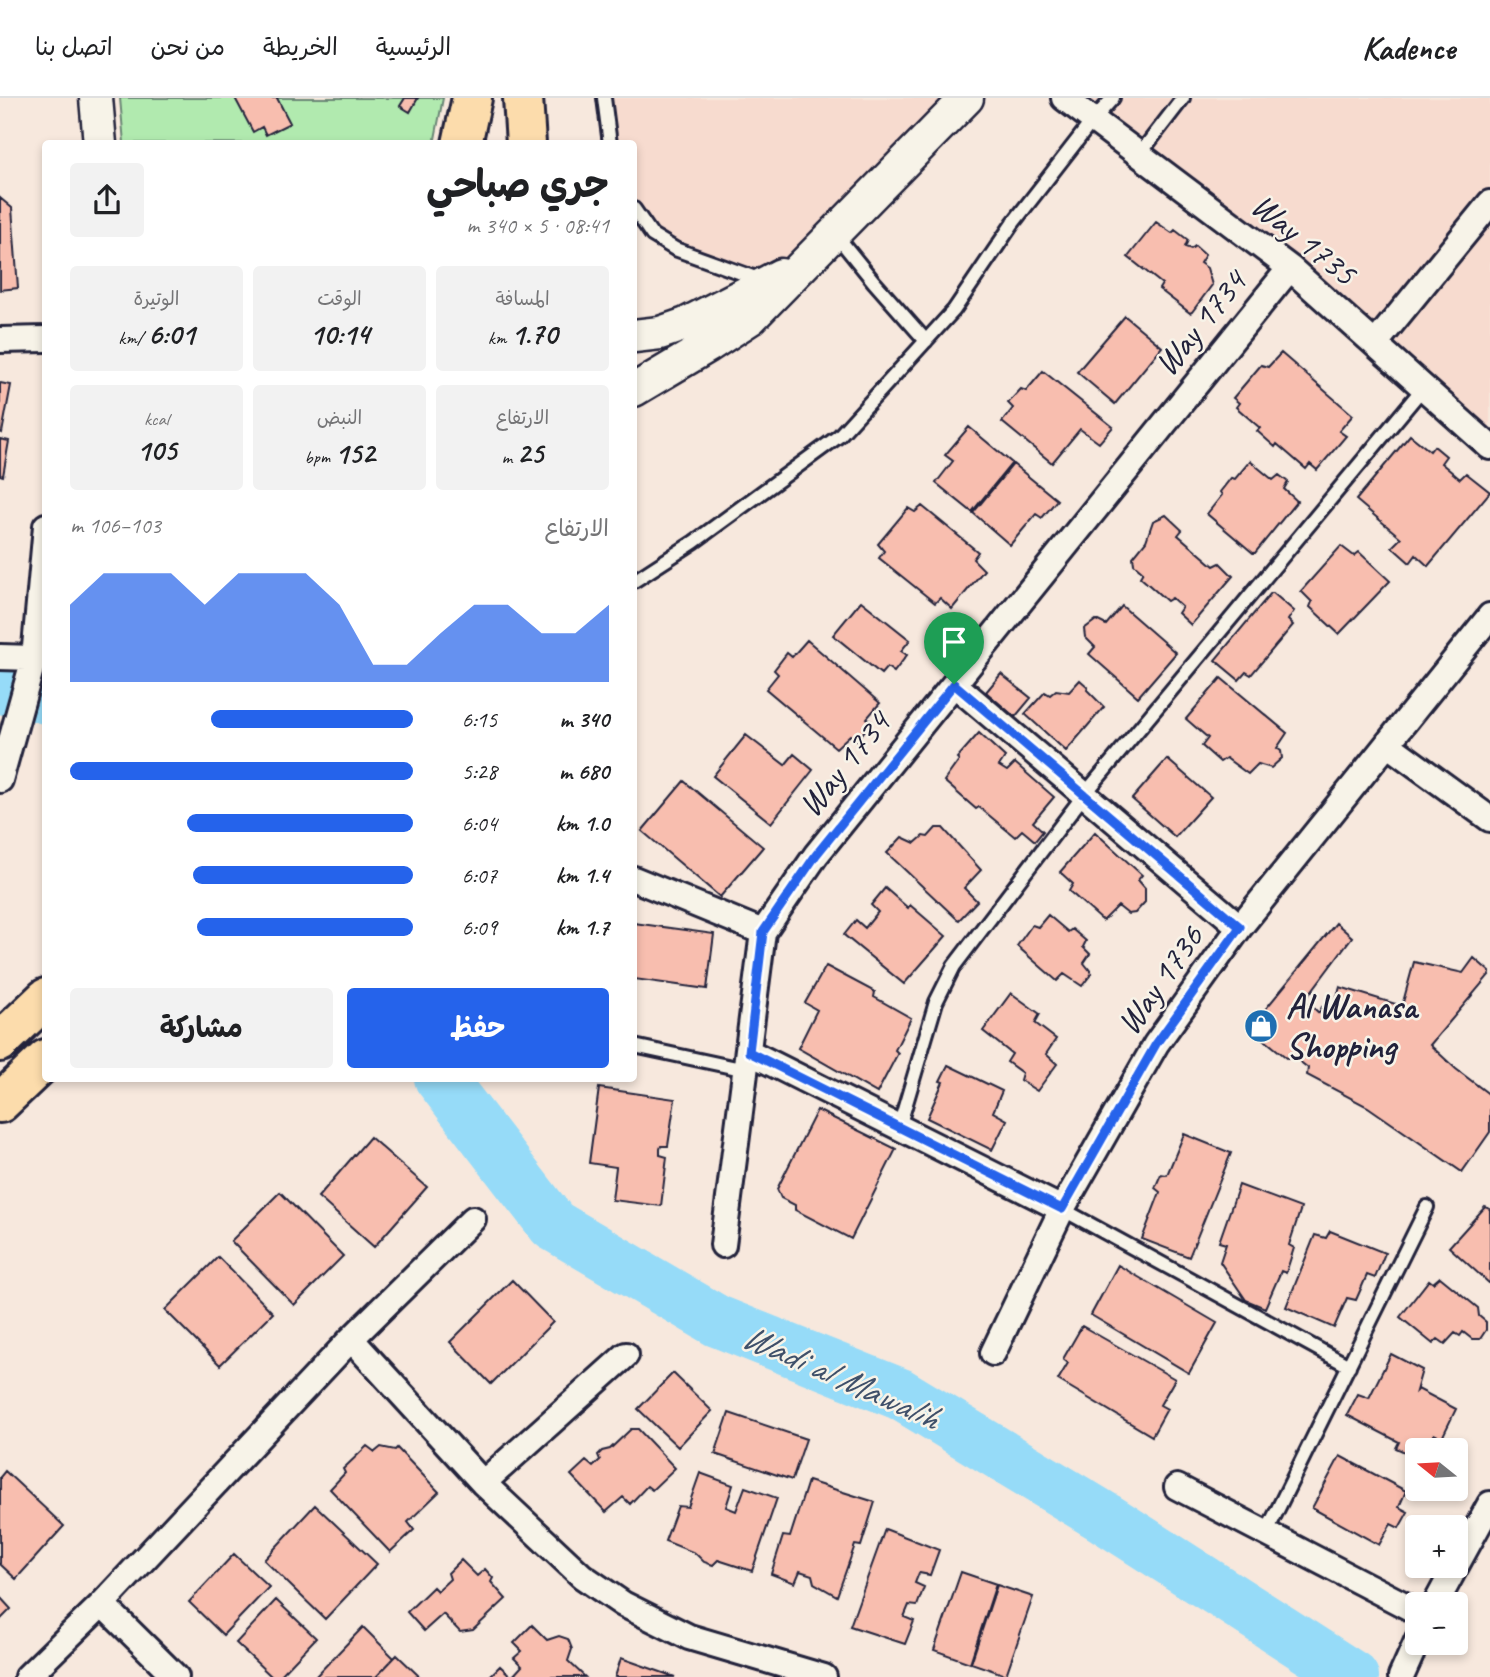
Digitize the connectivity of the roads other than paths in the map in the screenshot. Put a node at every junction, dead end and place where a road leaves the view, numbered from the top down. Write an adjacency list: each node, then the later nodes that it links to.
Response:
1 (96, 98): 10 (street)
2 (472, 98): 11 (main road)
3 (523, 98): 12 (main road)
4 (604, 98): 13 (lane)
5 (967, 98): 17 (street)
6 (1064, 98): 9 (street, Way 1735)
7 (1113, 98): 9 (lane)
8 (1183, 98): 14 (lane)
9 (1093, 120): 14 (street, Way 1735); 24 (lane)
10 (100, 140)
11 (463, 140)
12 (526, 140)
13 (609, 140)
14 (1139, 155): 19 (street, Way 1735)
15 (1490, 204): 25 (street)
16 (637, 213): 20 (lane)
17 (834, 233): 18 (street); 24 (lane)
18 (804, 262): 20 (street); 26 (street)
19 (1290, 268): 25 (street, Way 1735); 34 (street, Way 1734)
20 (768, 282): 21 (street)
21 (637, 336)
22 (42, 339): 23 (street)
23 (0, 340)
24 (926, 341): 30 (lane)
25 (1375, 344): 27 (street, Way 1735)
26 (637, 388)
27 (1423, 388): 28 (street, Way 1735); 37 (lane)
28 (1490, 447)
29 (42, 570): 33 (street)
30 (637, 579)
31 (1490, 616): 35 (street, Way 1736)
32 (0, 657): 33 (street)
33 (34, 658): 36 (street)
34 (954, 684): 37 (street); 41 (street, Way 1734)
35 (1387, 744): 38 (street); 40 (street, Way 1736)
36 (0, 780)
37 (1084, 795): 40 (street); 48 (lane)
38 (1490, 819)
39 (637, 880): 41 (street)
40 (1240, 927): 50 (street, Way 1736)
41 (763, 932): 45 (street, Way 1734)
42 (42, 1002): 43 (main road)
43 (0, 1042)
44 (637, 1046): 45 (lane)
45 (748, 1061): 48 (street); 52 (street, Way 1734)
46 (42, 1063): 47 (main road)
47 (0, 1103)
48 (899, 1127): 50 (street)
49 (1427, 1207): 56 (lane)
50 (1062, 1209): 54 (street, Way 1736); 56 (lane)
51 (473, 1219): 53 (street)
52 (723, 1245)
53 (351, 1339): 57 (street); 62 (street)
54 (993, 1353)
55 (626, 1355): 57 (street)
56 (1349, 1366): 60 (lane)
57 (483, 1483): 67 (street)
58 (1177, 1487): 60 (street)
59 (1490, 1504): 61 (street)
60 (1266, 1533): 63 (street)
61 (1468, 1544)
62 (102, 1604): 65 (street); 66 (street)
63 (1405, 1605)
64 (1411, 1655): 68 (street)
65 (27, 1677)
66 (176, 1677)
67 (824, 1677)
68 (1401, 1677)

